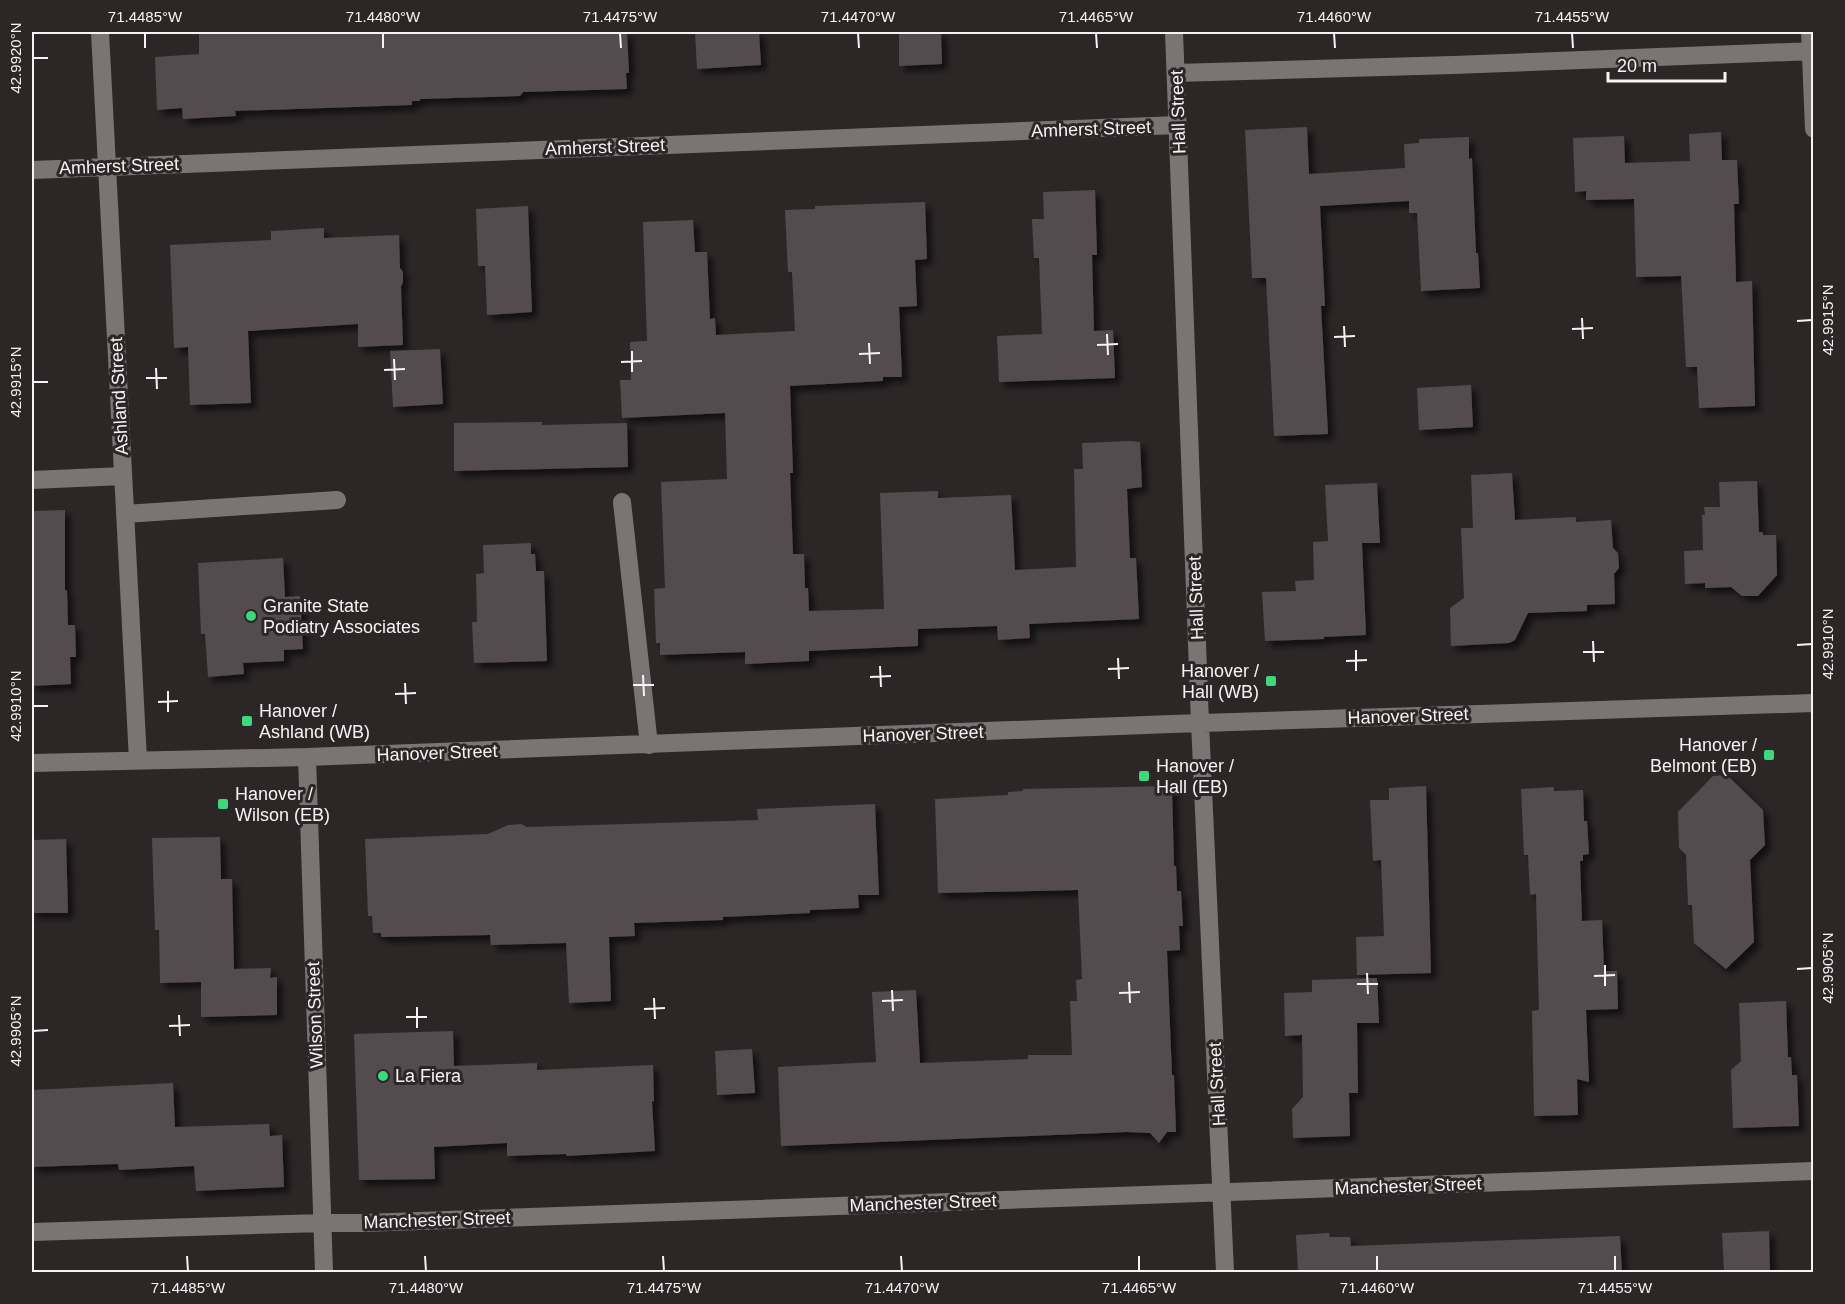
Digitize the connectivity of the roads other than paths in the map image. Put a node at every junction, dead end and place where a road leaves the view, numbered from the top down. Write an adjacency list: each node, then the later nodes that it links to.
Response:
1 (100, 32): 8 (street, Ashland Street)
2 (1174, 32): 5 (street, Hall Street)
3 (1810, 32): 4 (street)
4 (1812, 51): 5 (street); 7 (street)
5 (1176, 73): 6 (street, Hall Street)
6 (1178, 125): 8 (street, Amherst Street); 16 (street, Hall Street)
7 (1814, 129)
8 (107, 166): 9 (street, Amherst Street); 10 (street, Ashland Street)
9 (32, 170)
10 (123, 476): 11 (street); 14 (street, Ashland Street)
11 (32, 480)
12 (337, 500): 14 (street)
13 (622, 502): 17 (street)
14 (125, 514): 19 (street, Ashland Street)
15 (1814, 703): 16 (street, Hanover Street)
16 (1200, 723): 17 (street, Hanover Street); 22 (street, Hall Street)
17 (649, 745): 18 (street, Hanover Street)
18 (307, 757): 19 (street, Hanover Street); 23 (street, Wilson Street)
19 (138, 760): 20 (street, Hanover Street)
20 (32, 763)
21 (1814, 1171): 22 (street, Manchester Street)
22 (1222, 1192): 23 (street, Manchester Street); 26 (street, Hall Street)
23 (322, 1223): 24 (street, Manchester Street); 25 (street, Wilson Street)
24 (32, 1232)
25 (324, 1272)
26 (1225, 1272)

